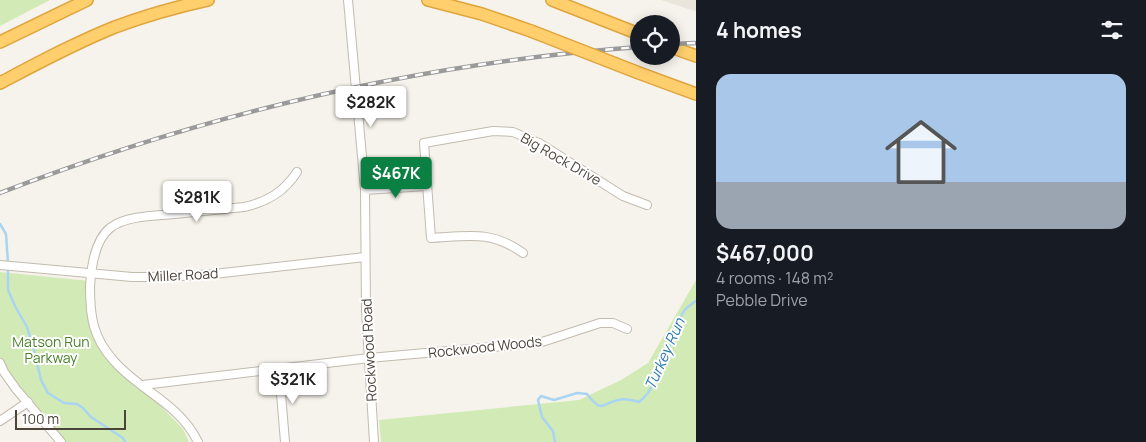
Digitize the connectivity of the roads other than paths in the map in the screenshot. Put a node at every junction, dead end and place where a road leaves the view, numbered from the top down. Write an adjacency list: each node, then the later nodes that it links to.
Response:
1 (87, 0): 7 (highway)
2 (208, 0): 10 (highway)
3 (348, 0): 14 (street, Rockwood Road)
4 (428, 0): 11 (highway, bridge)
5 (552, 0): 6 (highway)
6 (630, 31)
7 (0, 42)
8 (680, 50): 9 (highway)
9 (696, 56)
10 (0, 83)
11 (696, 94)
12 (297, 172): 19 (street)
13 (426, 186): 14 (street); 15 (street, Big Rock Drive); 16 (street)
14 (365, 190): 17 (street, Rockwood Road)
15 (647, 206)
16 (523, 253)
17 (365, 257): 19 (street, Miller Road); 21 (street, Rockwood Road)
18 (1, 265): 19 (street, Miller Road)
19 (92, 273): 24 (street)
20 (626, 329): 21 (street, Rockwood Woods)
21 (369, 358): 23 (street, Rockwood Woods); 30 (street, Rockwood Road)
22 (0, 363): 25 (street)
23 (279, 369): 24 (street, Rockwood Woods); 29 (street)
24 (143, 385): 28 (street)
25 (28, 402): 26 (street); 27 (street)
26 (0, 421)
27 (61, 442)
28 (198, 442)
29 (284, 442)
30 (374, 442)

